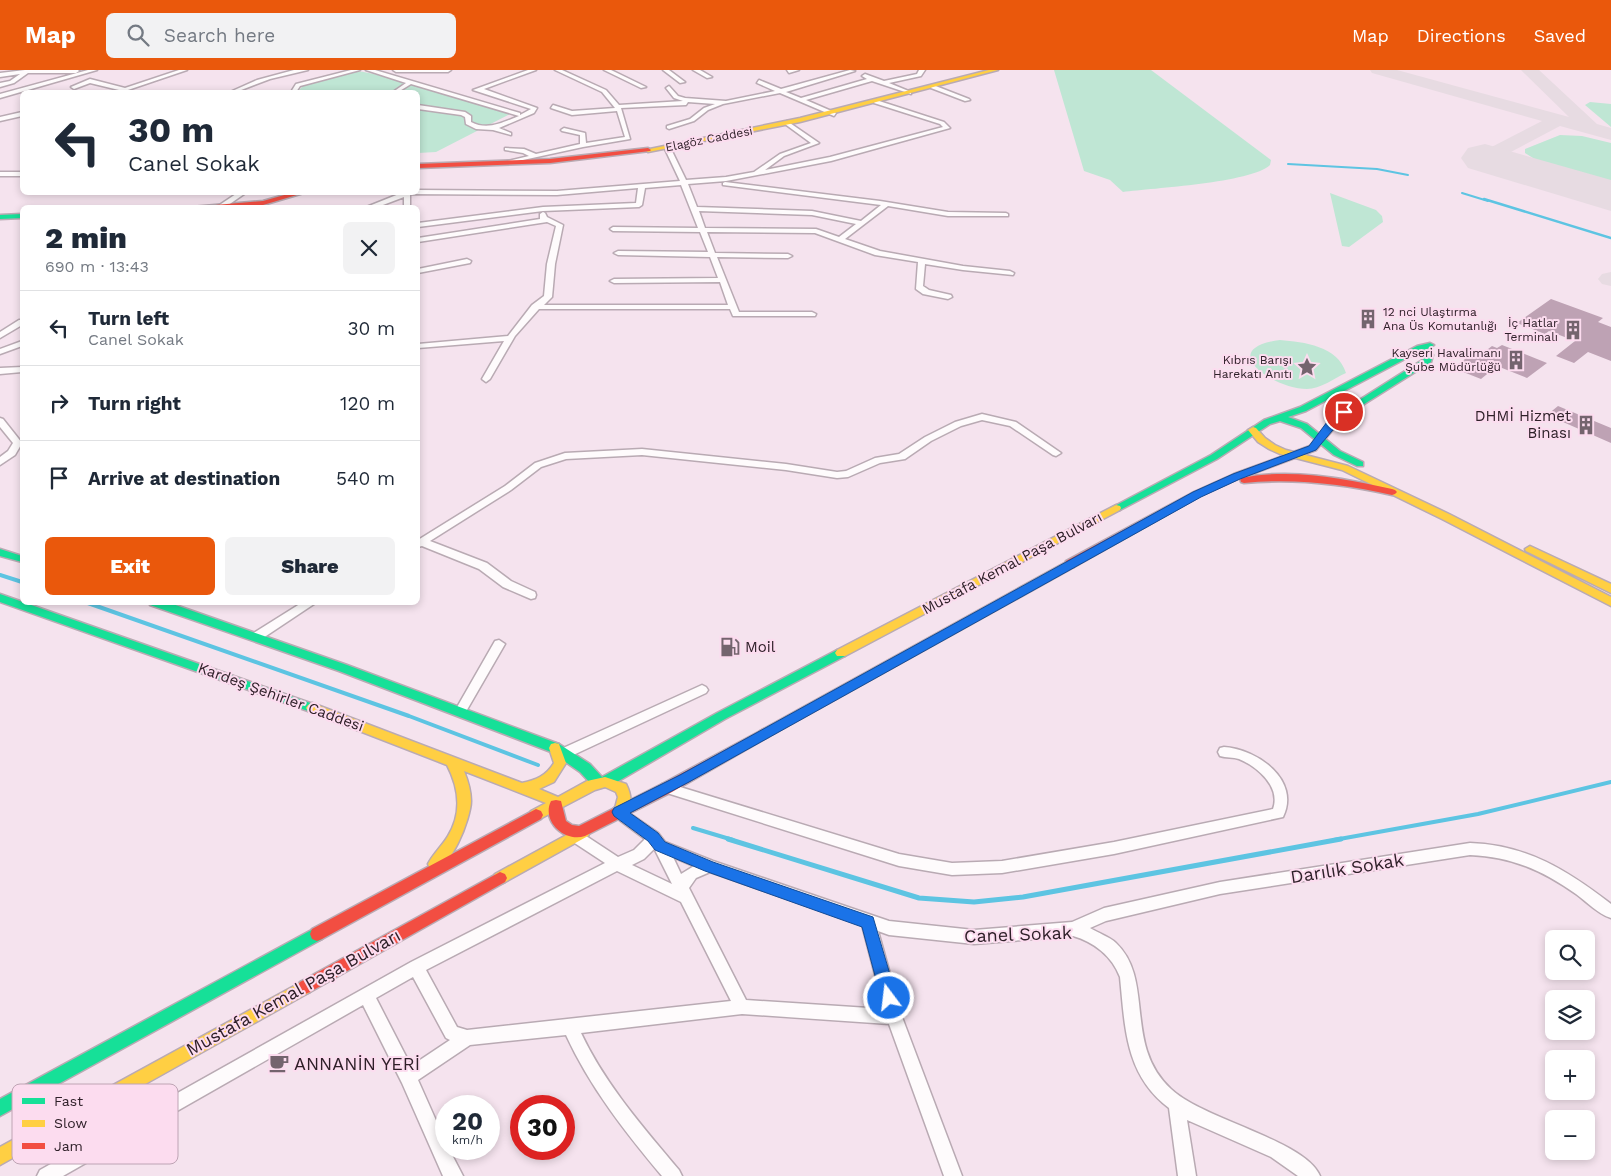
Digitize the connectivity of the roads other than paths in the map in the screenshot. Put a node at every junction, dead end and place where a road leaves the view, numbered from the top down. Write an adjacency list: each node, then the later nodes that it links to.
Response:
1 (14, 70): 23 (street)
2 (94, 70): 20 (street)
3 (159, 70): 22 (street)
4 (184, 70): 22 (street)
5 (305, 70): 39 (street)
6 (357, 70): 40 (street)
7 (369, 70): 26 (street)
8 (396, 70): 9 (street)
9 (448, 70)
10 (533, 70): 35 (street)
11 (558, 70): 56 (street)
12 (608, 70): 32 (street)
13 (666, 70): 27 (street)
14 (696, 70): 24 (street)
15 (796, 70): 21 (street)
16 (851, 70): 25 (street); 43 (street)
17 (922, 70): 29 (street)
18 (995, 70): 33 (main road, Elagöz Caddesi)
19 (28, 71): 20 (street); 23 (street); 30 (street)
20 (88, 72): 36 (street)
21 (789, 72)
22 (174, 73): 38 (street)
23 (0, 74)
24 (709, 77)
25 (872, 79): 29 (street); 48 (street)
26 (410, 82): 41 (street); 46 (street)
27 (682, 82)
28 (760, 82): 43 (street)
29 (883, 83): 44 (street)
30 (0, 85)
31 (74, 87): 37 (street)
32 (643, 87)
33 (933, 87): 44 (main road, Elagöz Caddesi); 49 (street)
34 (669, 88): 50 (street)
35 (479, 89): 46 (street); 63 (street)
36 (22, 90)
37 (126, 90)
38 (132, 90)
39 (237, 90)
40 (295, 90)
41 (398, 90)
42 (20, 91): 45 (street)
43 (782, 92): 48 (street); 53 (street)
44 (909, 94): 51 (main road, Elagöz Caddesi)
45 (0, 96)
46 (459, 97): 58 (street)
47 (20, 98): 52 (street)
48 (803, 100): 59 (street)
49 (967, 100)
50 (699, 101): 53 (street); 56 (street)
51 (876, 102): 59 (main road, Elagöz Caddesi); 73 (street)
52 (0, 103)
53 (726, 103): 62 (street)
54 (553, 106): 56 (street)
55 (420, 107): 63 (street)
56 (619, 108): 66 (street)
57 (20, 114): 60 (street)
58 (518, 114)
59 (834, 114): 61 (main road, Elagöz Caddesi)
60 (0, 119)
61 (787, 124): 67 (main road, Elagöz Caddesi); 69 (street)
62 (669, 126)
63 (494, 128): 65 (street)
64 (564, 130): 66 (street)
65 (509, 134)
66 (584, 145): 70 (street)
67 (667, 147): 71 (main road, Elagöz Caddesi); 78 (street)
68 (507, 149): 70 (street)
69 (782, 155): 73 (street); 76 (street)
70 (535, 156): 71 (street)
71 (504, 164): 72 (main road, Elagöz Caddesi)
72 (420, 166)
73 (799, 166): 76 (street)
74 (0, 174): 75 (street)
75 (20, 174)
76 (753, 175): 77 (street)
77 (713, 180): 78 (street); 85 (street)
78 (684, 183): 79 (street); 90 (street)
79 (642, 186): 81 (street); 89 (street)
80 (420, 193): 81 (street)
81 (544, 193): 89 (street)
82 (240, 195): 86 (street)
83 (294, 195): 87 (main road)
84 (402, 195): 88 (street)
85 (888, 204): 92 (street); 95 (street)
86 (226, 205)
87 (236, 205)
88 (375, 205)
89 (543, 209): 94 (street); 96 (street)
90 (694, 209): 95 (street); 98 (street)
91 (20, 216): 93 (main road)
92 (1006, 216)
93 (0, 217)
94 (544, 218): 100 (street); 111 (street)
95 (862, 223): 99 (street)
96 (420, 224)
97 (613, 228): 98 (street)
98 (702, 229): 99 (street); 102 (street)
99 (842, 238): 105 (street)
100 (420, 240)
101 (618, 253): 102 (street)
102 (712, 254): 103 (street); 108 (street)
103 (788, 256)
104 (466, 261): 106 (street)
105 (922, 261): 107 (street); 110 (street)
106 (420, 270)
107 (1010, 273)
108 (722, 280): 109 (street); 112 (street)
109 (614, 281)
110 (948, 297)
111 (535, 307): 112 (street); 116 (street)
112 (733, 307): 113 (street)
113 (812, 314)
114 (20, 323): 115 (street)
115 (0, 336)
116 (508, 338): 119 (street); 124 (street)
117 (20, 344): 121 (street)
118 (1433, 344): 120 (main road, Mustafa Kemal Paşa Bulvarı)
119 (420, 346)
120 (1420, 348): 125 (main road, Mustafa Kemal Paşa Bulvarı); 128 (main road, Mustafa Kemal Paşa Bulvarı)
121 (0, 352)
122 (20, 370): 123 (street)
123 (0, 371)
124 (486, 379)
125 (1281, 418): 127 (main road, Mustafa Kemal Paşa Bulvarı); 128 (main road)
126 (0, 421): 132 (street)
127 (1253, 430): 130 (main road); 154 (main road, Mustafa Kemal Paşa Bulvarı)
128 (1319, 440): 130 (main road, Mustafa Kemal Paşa Bulvarı); 139 (main road)
129 (1056, 453): 135 (street)
130 (1293, 455): 133 (main road, Mustafa Kemal Paşa Bulvarı); 134 (main road)
131 (20, 456): 132 (street)
132 (1, 461)
133 (1219, 484): 134 (main road); 156 (main road, Mustafa Kemal Paşa Bulvarı)
134 (1392, 492): 142 (main road)
135 (420, 542)
136 (420, 543): 140 (street)
137 (0, 552): 138 (main road)
138 (20, 558)
139 (1611, 589)
140 (531, 595)
141 (0, 598): 143 (main road, Kardeş Şehirler Caddesi)
142 (1611, 602)
143 (20, 605)
144 (20, 605): 153 (main road, Kardeş Şehirler Caddesi)
145 (163, 605): 147 (main road)
146 (307, 605): 147 (street)
147 (256, 637): 150 (main road)
148 (499, 644): 150 (street)
149 (702, 690): 151 (street)
150 (460, 712): 151 (main road)
151 (560, 750): 154 (main road); 155 (main road)
152 (1224, 752): 156 (street)
153 (451, 760): 155 (main road, Kardeş Şehirler Caddesi); 163 (main road)
154 (601, 782): 157 (main road, Mustafa Kemal Paşa Bulvarı); 158 (main road)
155 (523, 788): 157 (main road, Kardeş Şehirler Caddesi)
156 (667, 788): 158 (main road, Mustafa Kemal Paşa Bulvarı)
157 (558, 804): 159 (main road); 163 (main road)
158 (620, 812): 159 (main road, Mustafa Kemal Paşa Bulvarı); 160 (street, Canel Sokak)
159 (581, 833): 161 (street); 176 (main road, Mustafa Kemal Paşa Bulvarı)
160 (657, 841): 161 (street); 162 (street, Canel Sokak); 164 (street)
161 (617, 864): 164 (street); 168 (street)
162 (710, 866): 164 (street); 166 (street, Canel Sokak)
163 (425, 874): 175 (main road)
164 (683, 893): 170 (street)
165 (1611, 912): 167 (street, Darılık Sokak)
166 (868, 922): 167 (street, Canel Sokak); 171 (street)
167 (1073, 929): 179 (street, Canel Sokak)
168 (416, 967): 169 (street); 173 (street)
169 (366, 995): 174 (street); 178 (street)
170 (742, 1007): 171 (street); 172 (street)
171 (894, 1017): 187 (street)
172 (570, 1026): 173 (street); 186 (street)
173 (466, 1038): 174 (street)
174 (408, 1077): 184 (street)
175 (44, 1084)
176 (130, 1084)
177 (12, 1101): 180 (main road)
178 (178, 1101)
179 (1177, 1105): 188 (street); 189 (street, Canel Sokak)
180 (0, 1108)
181 (12, 1149): 182 (main road, Mustafa Kemal Paşa Bulvarı)
182 (0, 1156)
183 (67, 1164): 185 (street)
184 (449, 1174)
185 (46, 1176)
186 (673, 1176)
187 (953, 1176)
188 (1187, 1176)
189 (1311, 1176)

